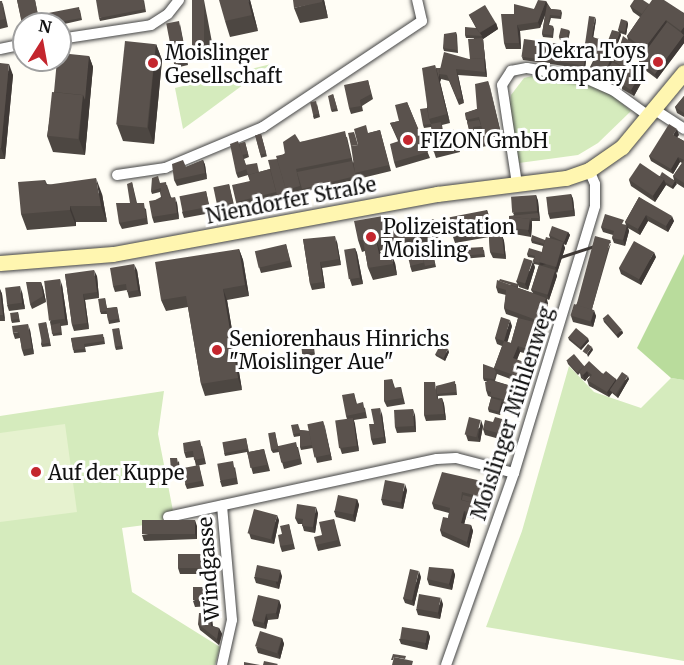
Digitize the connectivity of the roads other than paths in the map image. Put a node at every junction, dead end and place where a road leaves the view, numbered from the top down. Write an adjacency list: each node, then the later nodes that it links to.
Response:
1 (179, 0): 3 (street)
2 (417, 0): 8 (street)
3 (72, 37)
4 (684, 72): 5 (main road, Niendorfer Straße)
5 (653, 114): 6 (street); 7 (main road, Niendorfer Straße); 9 (street)
6 (684, 129)
7 (589, 170): 9 (main road, Niendorfer Straße); 11 (street, Moislinger Mühlenweg)
8 (117, 175)
9 (517, 184): 10 (main road, Niendorfer Straße)
10 (0, 263)
11 (514, 473): 12 (street); 15 (street, Moislinger Mühlenweg)
12 (222, 505): 13 (street); 14 (street, Windgasse)
13 (168, 517)
14 (222, 665)
15 (446, 665)

